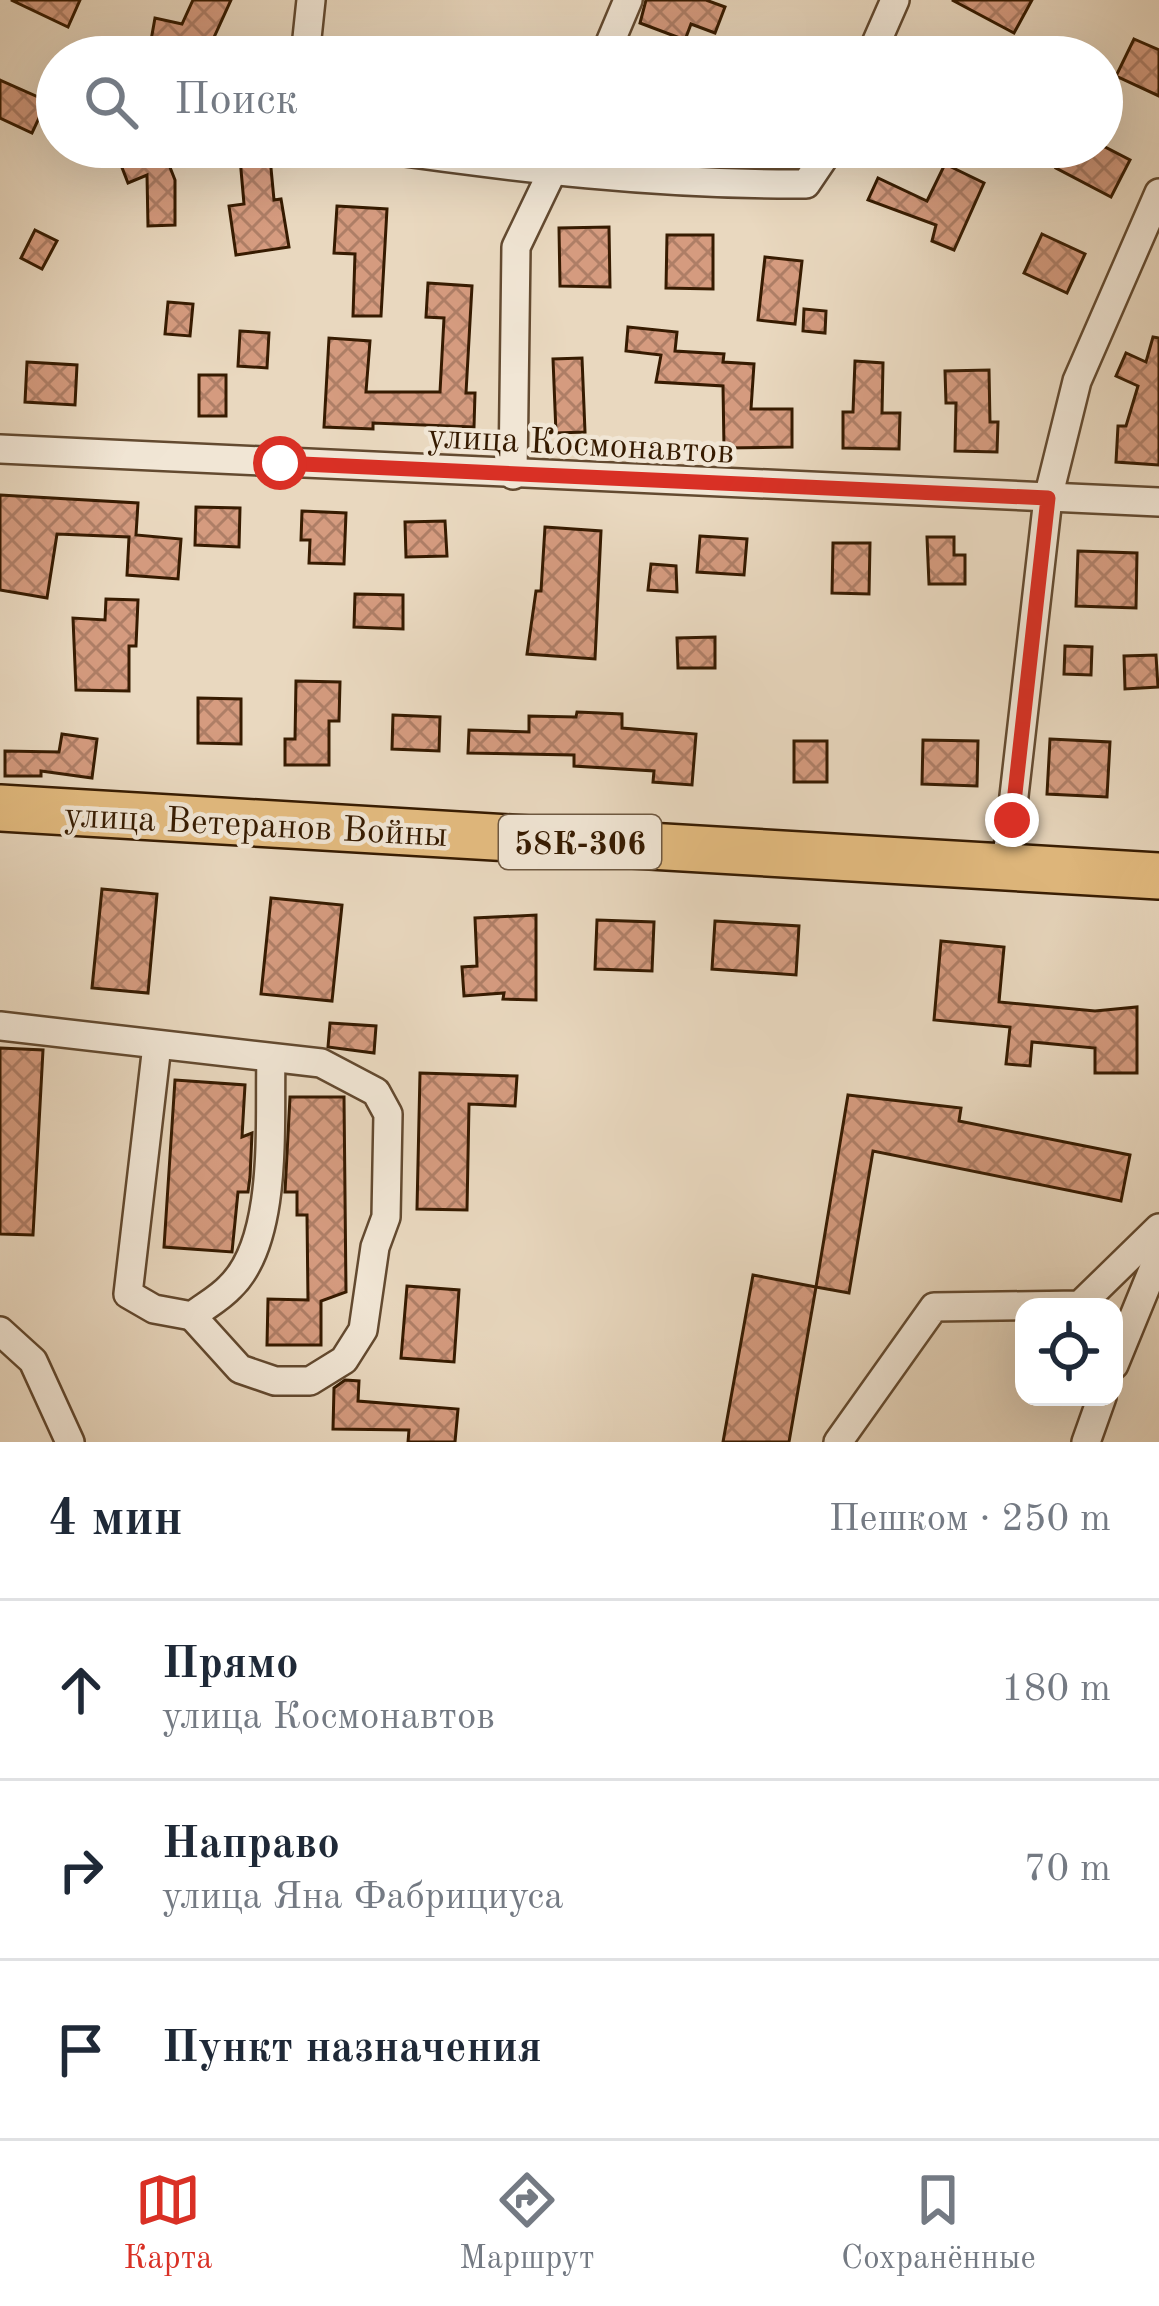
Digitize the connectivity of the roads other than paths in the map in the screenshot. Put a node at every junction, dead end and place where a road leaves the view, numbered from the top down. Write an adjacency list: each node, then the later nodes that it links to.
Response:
1 (311, 0): 4 (street)
2 (628, 0): 5 (street)
3 (895, 0): 6 (street)
4 (307, 36)
5 (613, 36)
6 (879, 36)
7 (512, 168): 10 (street)
8 (555, 168): 10 (street)
9 (817, 168): 10 (street)
10 (553, 174): 13 (street)
11 (1159, 193): 14 (street)
12 (0, 448): 13 (street, улица Космонавтов)
13 (512, 475): 14 (street, улица Космонавтов)
14 (1048, 498): 15 (street, улица Космонавтов); 17 (street)
15 (1159, 502)
16 (0, 808): 17 (highway, улица Ветеранов Войны / 58К-306)
17 (1006, 866): 18 (highway, улица Ветеранов Войны / 58К-306)
18 (1159, 876)
19 (0, 1026): 20 (street)
20 (158, 1045): 21 (street); 24 (street)
21 (271, 1058): 24 (street); 24 (street)
22 (1159, 1228): 29 (street)
23 (1159, 1255): 26 (street)
24 (192, 1316)
25 (0, 1331): 28 (street)
26 (1123, 1343)
27 (1099, 1406): 30 (street)
28 (70, 1442)
29 (838, 1442)
30 (1086, 1442)

